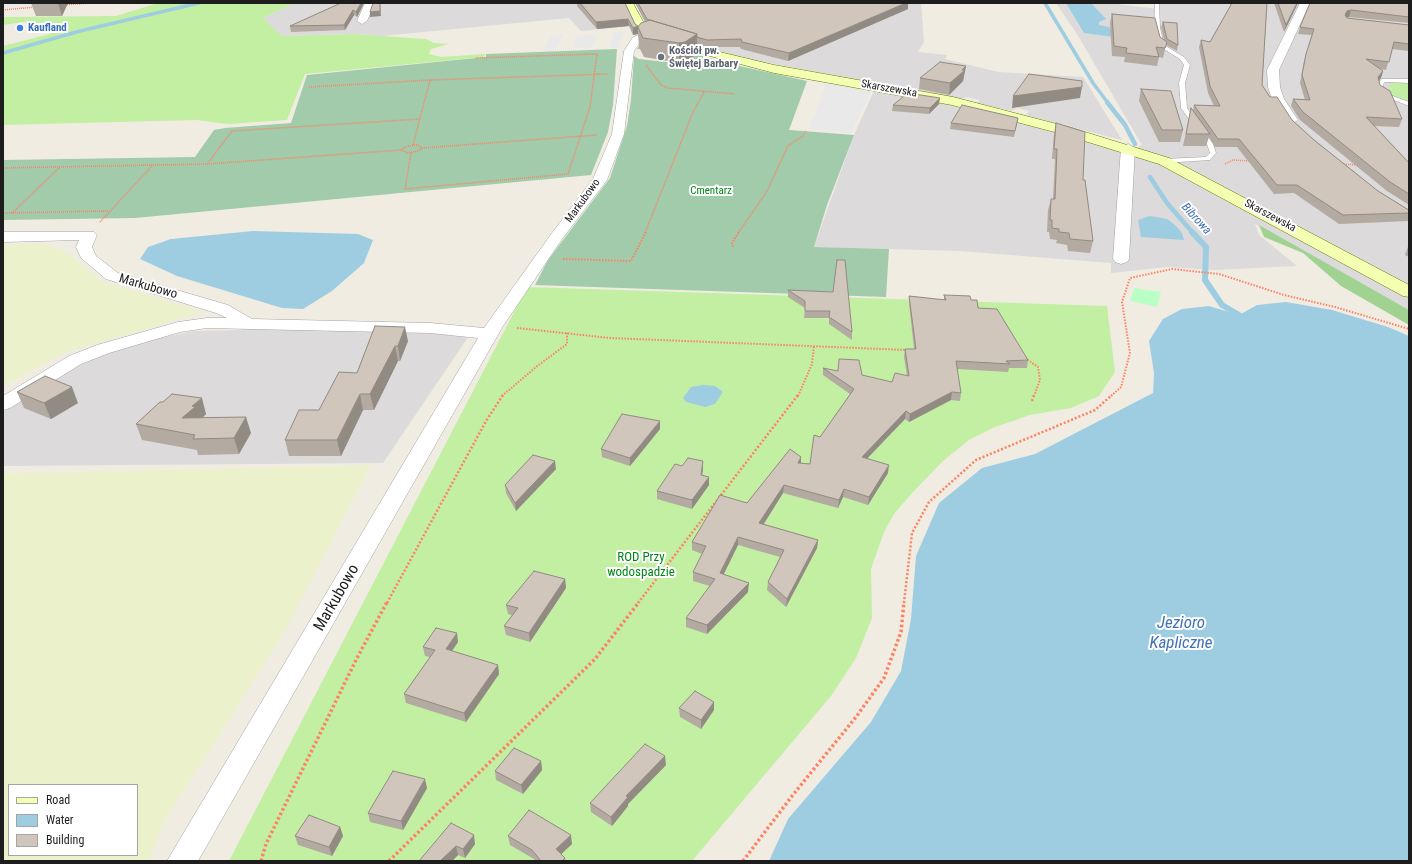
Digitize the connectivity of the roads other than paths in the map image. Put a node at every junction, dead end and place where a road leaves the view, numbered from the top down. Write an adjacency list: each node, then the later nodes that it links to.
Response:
1 (370, 3): 6 (street)
2 (628, 3): 7 (street)
3 (1157, 3): 13 (lane)
4 (1304, 3): 10 (street)
5 (1315, 3): 8 (street)
6 (362, 21)
7 (650, 34): 12 (street, Skarszewska); 18 (street, Markubowo)
8 (1290, 64)
9 (1409, 81): 11 (lane)
10 (1291, 96)
11 (1409, 104)
12 (1128, 148): 13 (street, Skarszewska); 15 (street)
13 (1164, 160): 16 (street, Skarszewska)
14 (3, 237): 17 (street, Markubowo)
15 (1121, 259)
16 (1409, 292)
17 (248, 323): 18 (street, Markubowo); 19 (street, Markubowo)
18 (492, 330): 20 (street, Markubowo)
19 (3, 404)
20 (182, 861)

